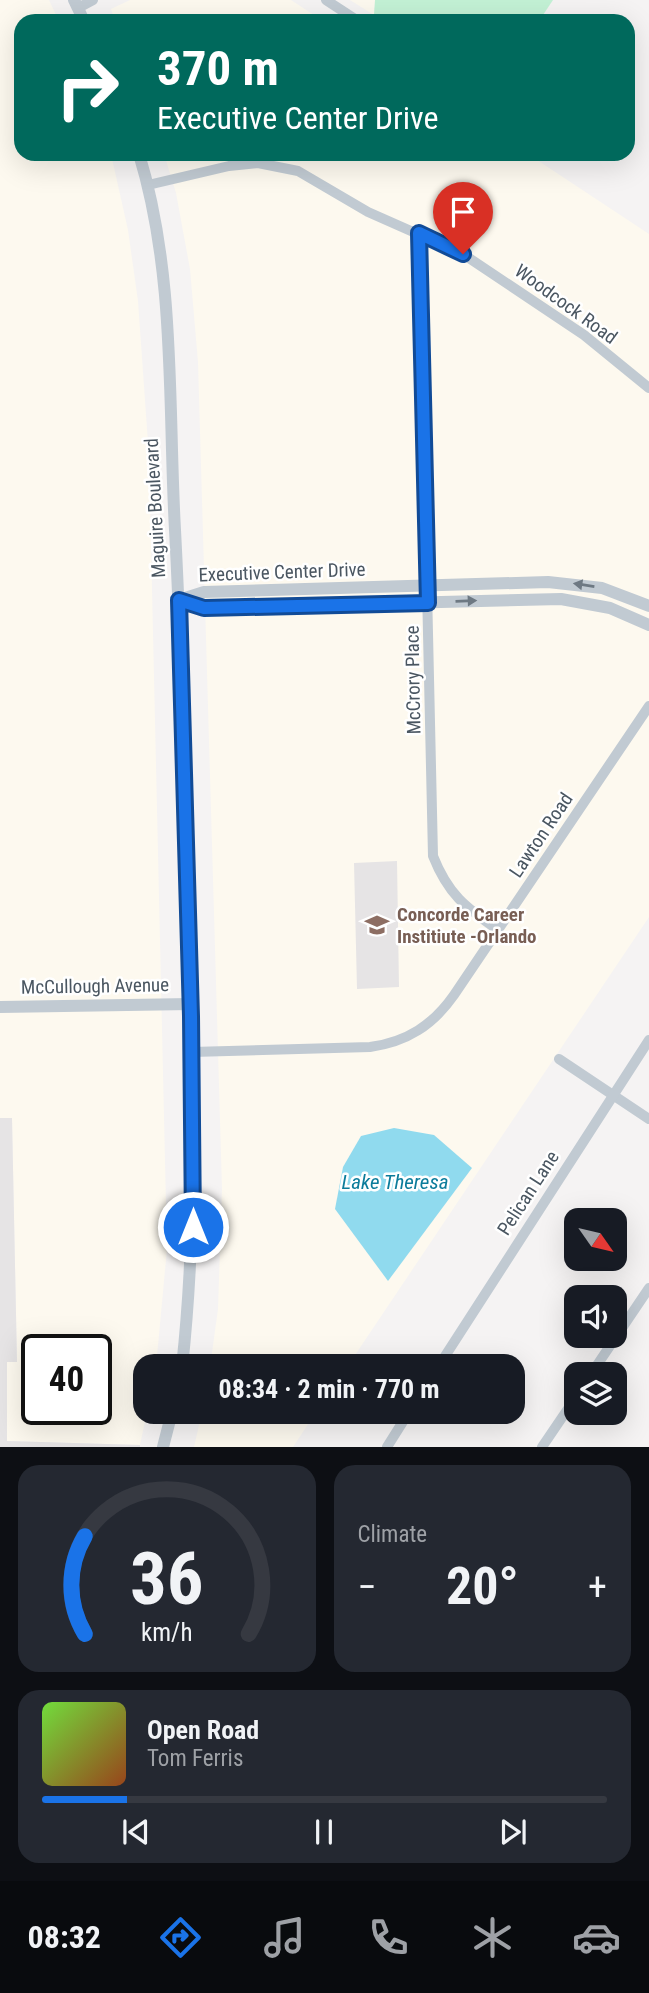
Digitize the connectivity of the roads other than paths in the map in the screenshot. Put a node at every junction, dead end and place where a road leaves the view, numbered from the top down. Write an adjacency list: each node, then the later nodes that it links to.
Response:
1 (93, 0): 3 (street)
2 (326, 0): 4 (street)
3 (76, 4)
4 (347, 14)
5 (141, 161): 6 (street, Maguire Boulevard)
6 (148, 185): 7 (street, Woodcock Road); 10 (street, Maguire Boulevard)
7 (419, 233): 8 (street, Woodcock Road); 9 (street, McCrory Place)
8 (649, 388)
9 (428, 586): 10 (street, Executive Center Drive); 11 (street, McCrory Place); 12 (street, Executive Center Drive, one-way to 9)
10 (179, 600): 11 (street, Executive Center Drive); 16 (street, Maguire Boulevard)
11 (428, 603): 13 (street, Executive Center Drive, one-way to 13); 15 (street, McCrory Place)
12 (649, 606)
13 (649, 625)
14 (649, 706): 15 (street, Lawton Road)
15 (498, 930): 19 (street, Lawton Road)
16 (191, 1004): 17 (street, McCullough Avenue); 19 (street, Maguire Boulevard)
17 (0, 1007)
18 (649, 1040): 21 (street, Pelican Lane)
19 (192, 1052): 24 (street, Maguire Boulevard)
20 (559, 1059): 21 (street)
21 (612, 1094): 22 (street); 25 (street, Pelican Lane)
22 (649, 1118)
23 (649, 1288): 26 (street)
24 (183, 1354)
25 (446, 1354)
26 (599, 1362)
27 (564, 1415): 32 (street)
28 (169, 1424): 30 (street)
29 (401, 1424): 31 (street)
30 (163, 1447)
31 (387, 1447)
32 (542, 1447)

